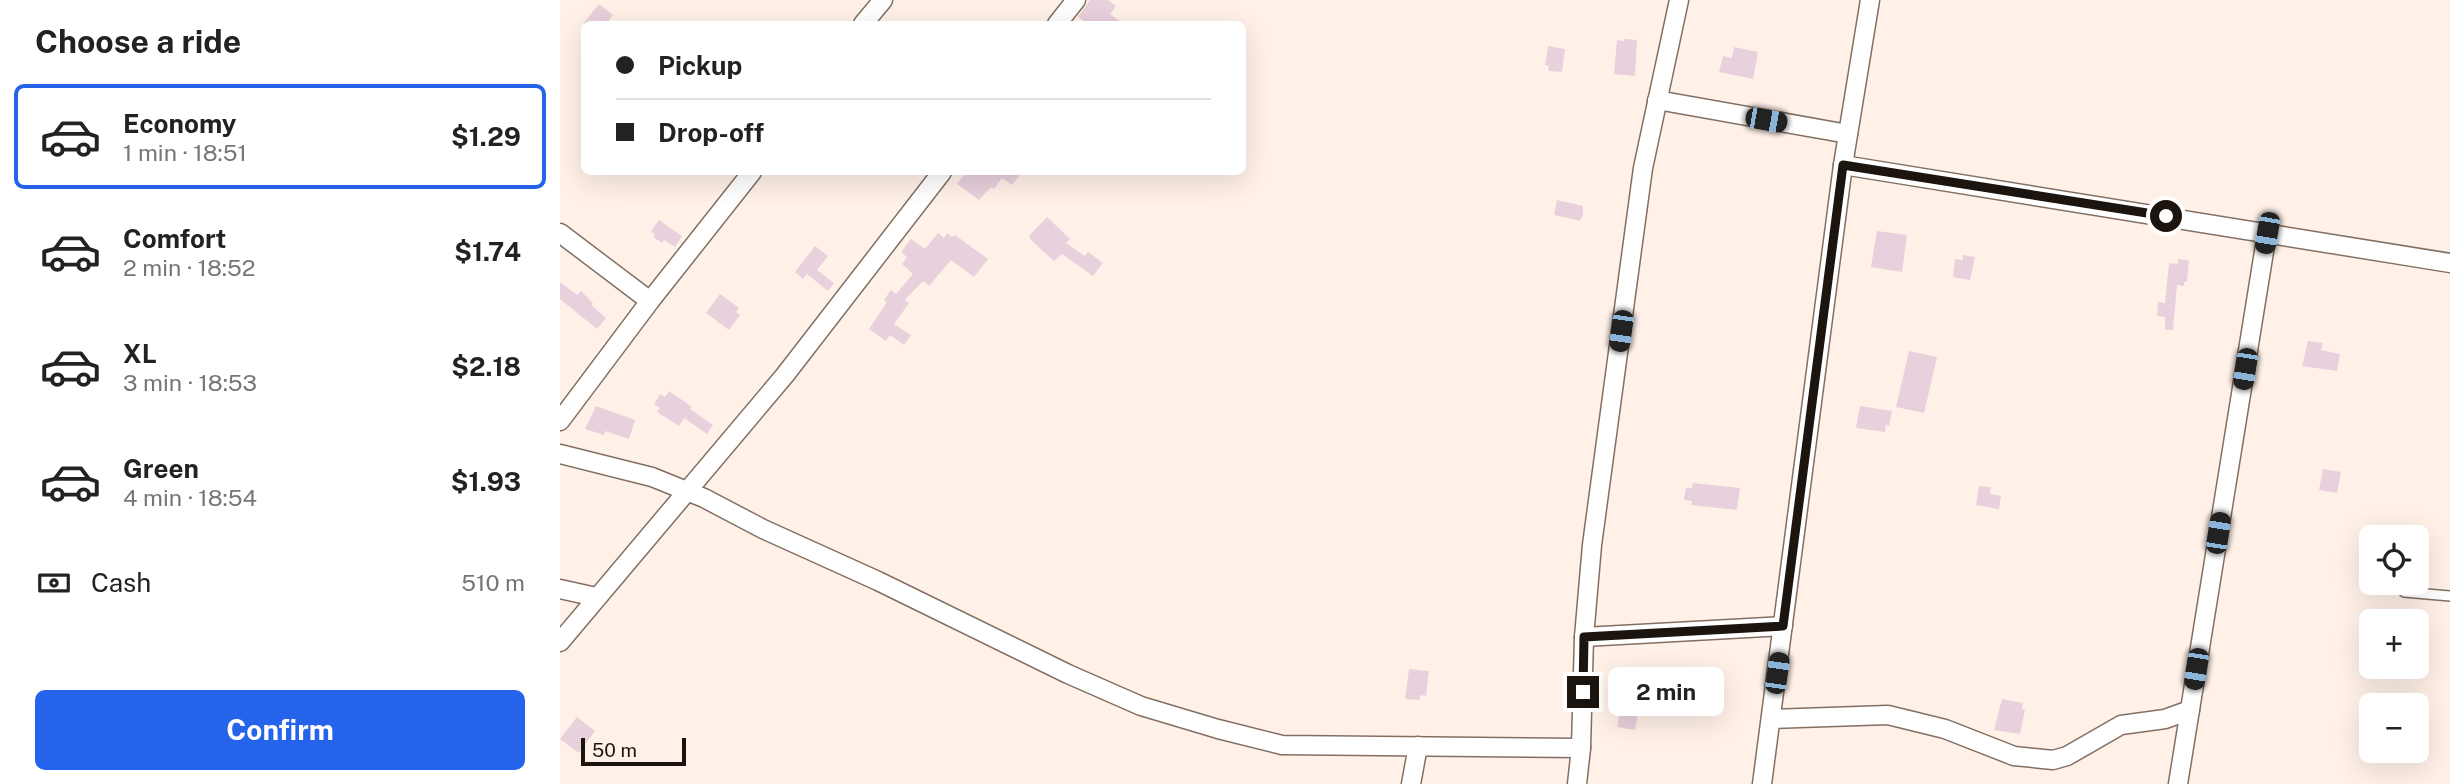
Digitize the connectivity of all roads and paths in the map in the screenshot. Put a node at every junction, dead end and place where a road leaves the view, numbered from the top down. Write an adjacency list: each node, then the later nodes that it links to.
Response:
1 (883, 0): 5 (street)
2 (1076, 0): 6 (street)
3 (1679, 0): 7 (street)
4 (1870, 0): 8 (street)
5 (866, 21)
6 (1059, 21)
7 (1657, 100): 8 (street); 24 (street)
8 (1848, 134): 9 (street)
9 (1843, 165): 13 (street); 23 (street)
10 (750, 175): 15 (street)
11 (940, 175): 18 (street)
12 (560, 233): 15 (street)
13 (2267, 233): 14 (street); 26 (street)
14 (2450, 262)
15 (650, 301): 16 (street)
16 (560, 421)
17 (560, 454): 18 (street)
18 (687, 491): 22 (street); 28 (street)
19 (560, 589): 22 (street)
20 (2429, 594): 21 (lane)
21 (2450, 596)
22 (596, 597): 25 (street)
23 (1783, 626): 24 (street); 27 (street)
24 (1584, 637): 29 (street)
25 (560, 642)
26 (2190, 710): 27 (street); 33 (street)
27 (1771, 719): 32 (street)
28 (1418, 746): 29 (street); 30 (street)
29 (1581, 748): 31 (street)
30 (1411, 784)
31 (1577, 784)
32 (1762, 784)
33 (2178, 784)

